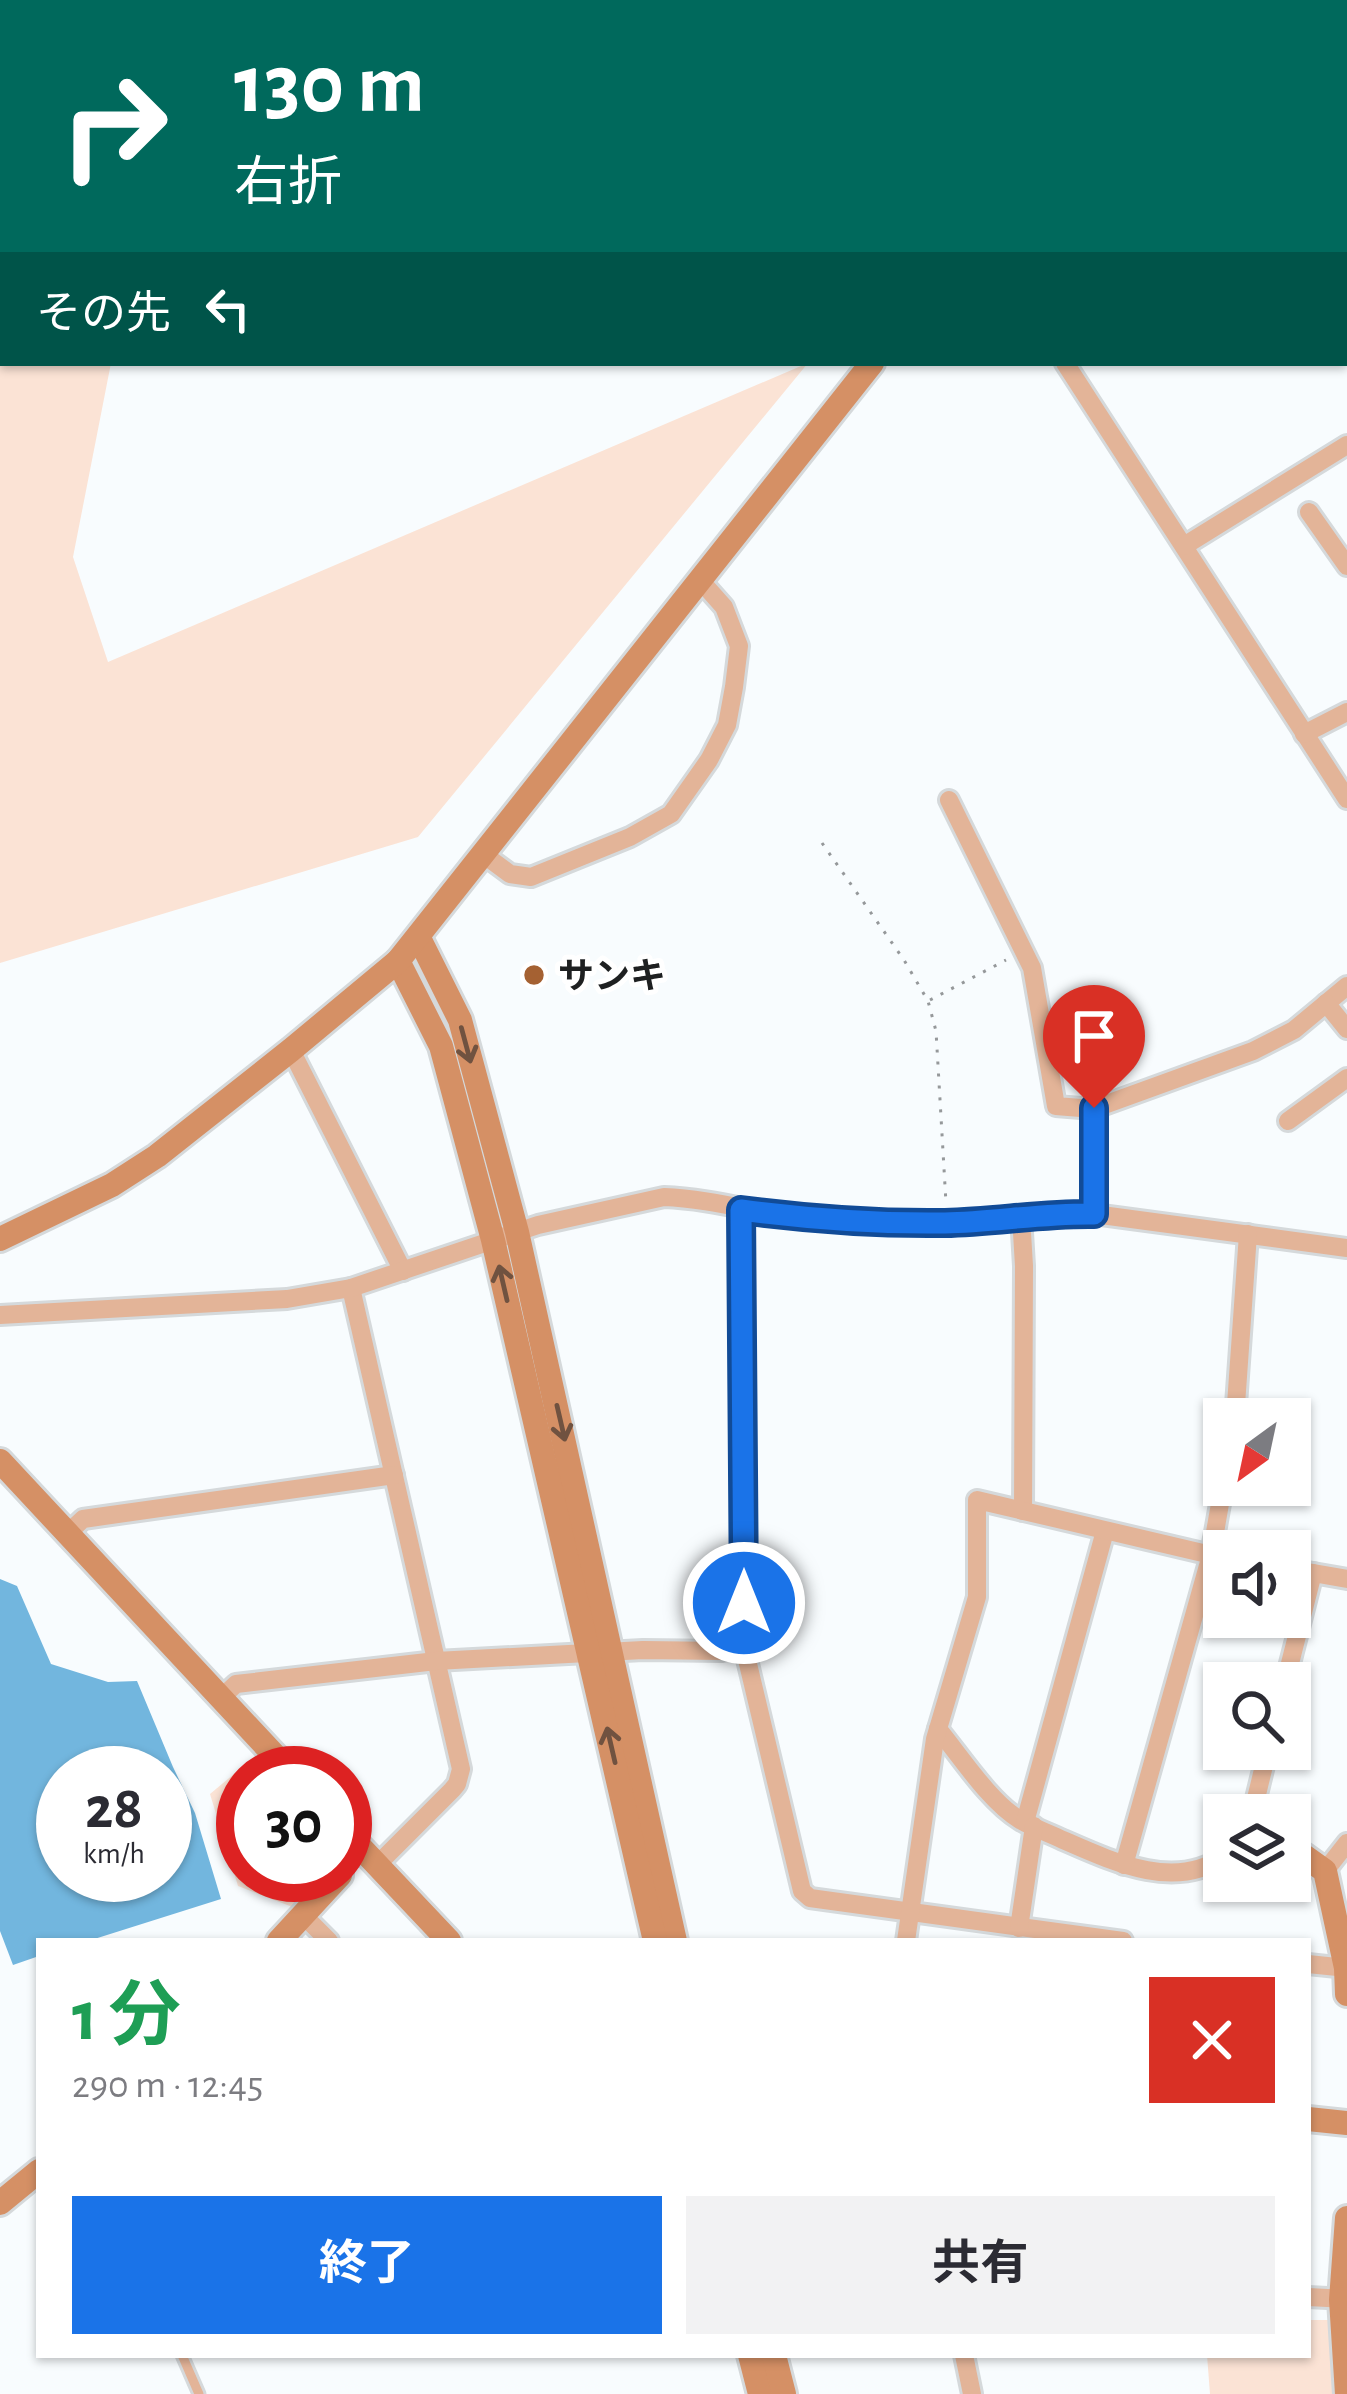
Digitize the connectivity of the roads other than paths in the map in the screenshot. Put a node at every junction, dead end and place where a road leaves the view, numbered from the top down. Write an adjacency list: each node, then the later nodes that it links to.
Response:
1 (870, 366): 7 (street)
2 (1068, 366): 5 (street)
3 (1347, 445): 5 (street)
4 (1309, 512): 6 (street)
5 (1184, 547): 9 (street)
6 (1347, 566)
7 (700, 580): 12 (street); 12 (street)
8 (1347, 712): 9 (street)
9 (1304, 734): 10 (street)
10 (1347, 799)
11 (949, 800): 20 (street)
12 (483, 854): 13 (street)
13 (418, 938): 14 (street); 26 (street, one-way to 26)
14 (398, 961): 18 (street); 26 (street)
15 (1347, 986): 16 (street)
16 (1326, 1004): 17 (street); 20 (street)
17 (1347, 1029)
18 (291, 1051): 27 (street); 29 (street)
19 (1347, 1078): 21 (street)
20 (1094, 1108): 23 (street)
21 (1288, 1121)
22 (741, 1210): 24 (street); 26 (street); 42 (street)
23 (1094, 1214): 24 (street); 25 (street)
24 (1022, 1216): 35 (street)
25 (1248, 1234): 28 (street); 32 (street)
26 (505, 1236): 29 (street); 43 (street)
27 (0, 1239)
28 (1347, 1248)
29 (403, 1271): 30 (street)
30 (351, 1288): 31 (street); 34 (street)
31 (0, 1315)
32 (1236, 1398)
33 (0, 1461): 37 (street)
34 (394, 1475): 37 (street); 44 (street)
35 (1023, 1511): 36 (street); 47 (street)
36 (1105, 1531): 38 (street); 49 (street)
37 (67, 1534): 46 (street)
38 (1203, 1554)
39 (1313, 1573): 40 (street); 45 (street)
40 (1347, 1579)
41 (1203, 1603): 54 (street)
42 (744, 1646): 43 (street); 58 (street)
43 (602, 1653): 44 (street); 64 (street, one-way to 43); 65 (street)
44 (436, 1660): 46 (street); 51 (street)
45 (1290, 1662)
46 (220, 1698): 48 (street)
47 (938, 1730): 49 (street); 58 (street)
48 (265, 1746)
49 (1029, 1824): 54 (street); 60 (street)
50 (1347, 1843): 56 (street)
51 (372, 1856)
52 (372, 1860): 63 (street)
53 (1311, 1860): 56 (street)
54 (1124, 1865): 55 (street)
55 (1203, 1866)
56 (1325, 1870): 69 (street)
57 (315, 1902): 59 (street)
58 (909, 1913): 60 (street); 66 (street)
59 (304, 1915): 61 (street); 62 (street)
60 (1019, 1928): 67 (street)
61 (282, 1938)
62 (326, 1938)
63 (446, 1938)
64 (654, 1938)
65 (674, 1938)
66 (906, 1938)
67 (1095, 1938)
68 (1311, 1964): 69 (street)
69 (1346, 1968): 70 (street)
70 (1347, 1994)
71 (1311, 2119): 72 (street)
72 (1347, 2123)
73 (36, 2174): 74 (street)
74 (0, 2204)
75 (1347, 2218): 77 (street)
76 (1311, 2297): 77 (street)
77 (1344, 2300): 86 (street)
78 (183, 2358): 82 (lane)
79 (752, 2358): 83 (street)
80 (775, 2358): 84 (street)
81 (965, 2358): 85 (street)
82 (199, 2394)
83 (760, 2394)
84 (784, 2394)
85 (972, 2394)
86 (1347, 2394)

